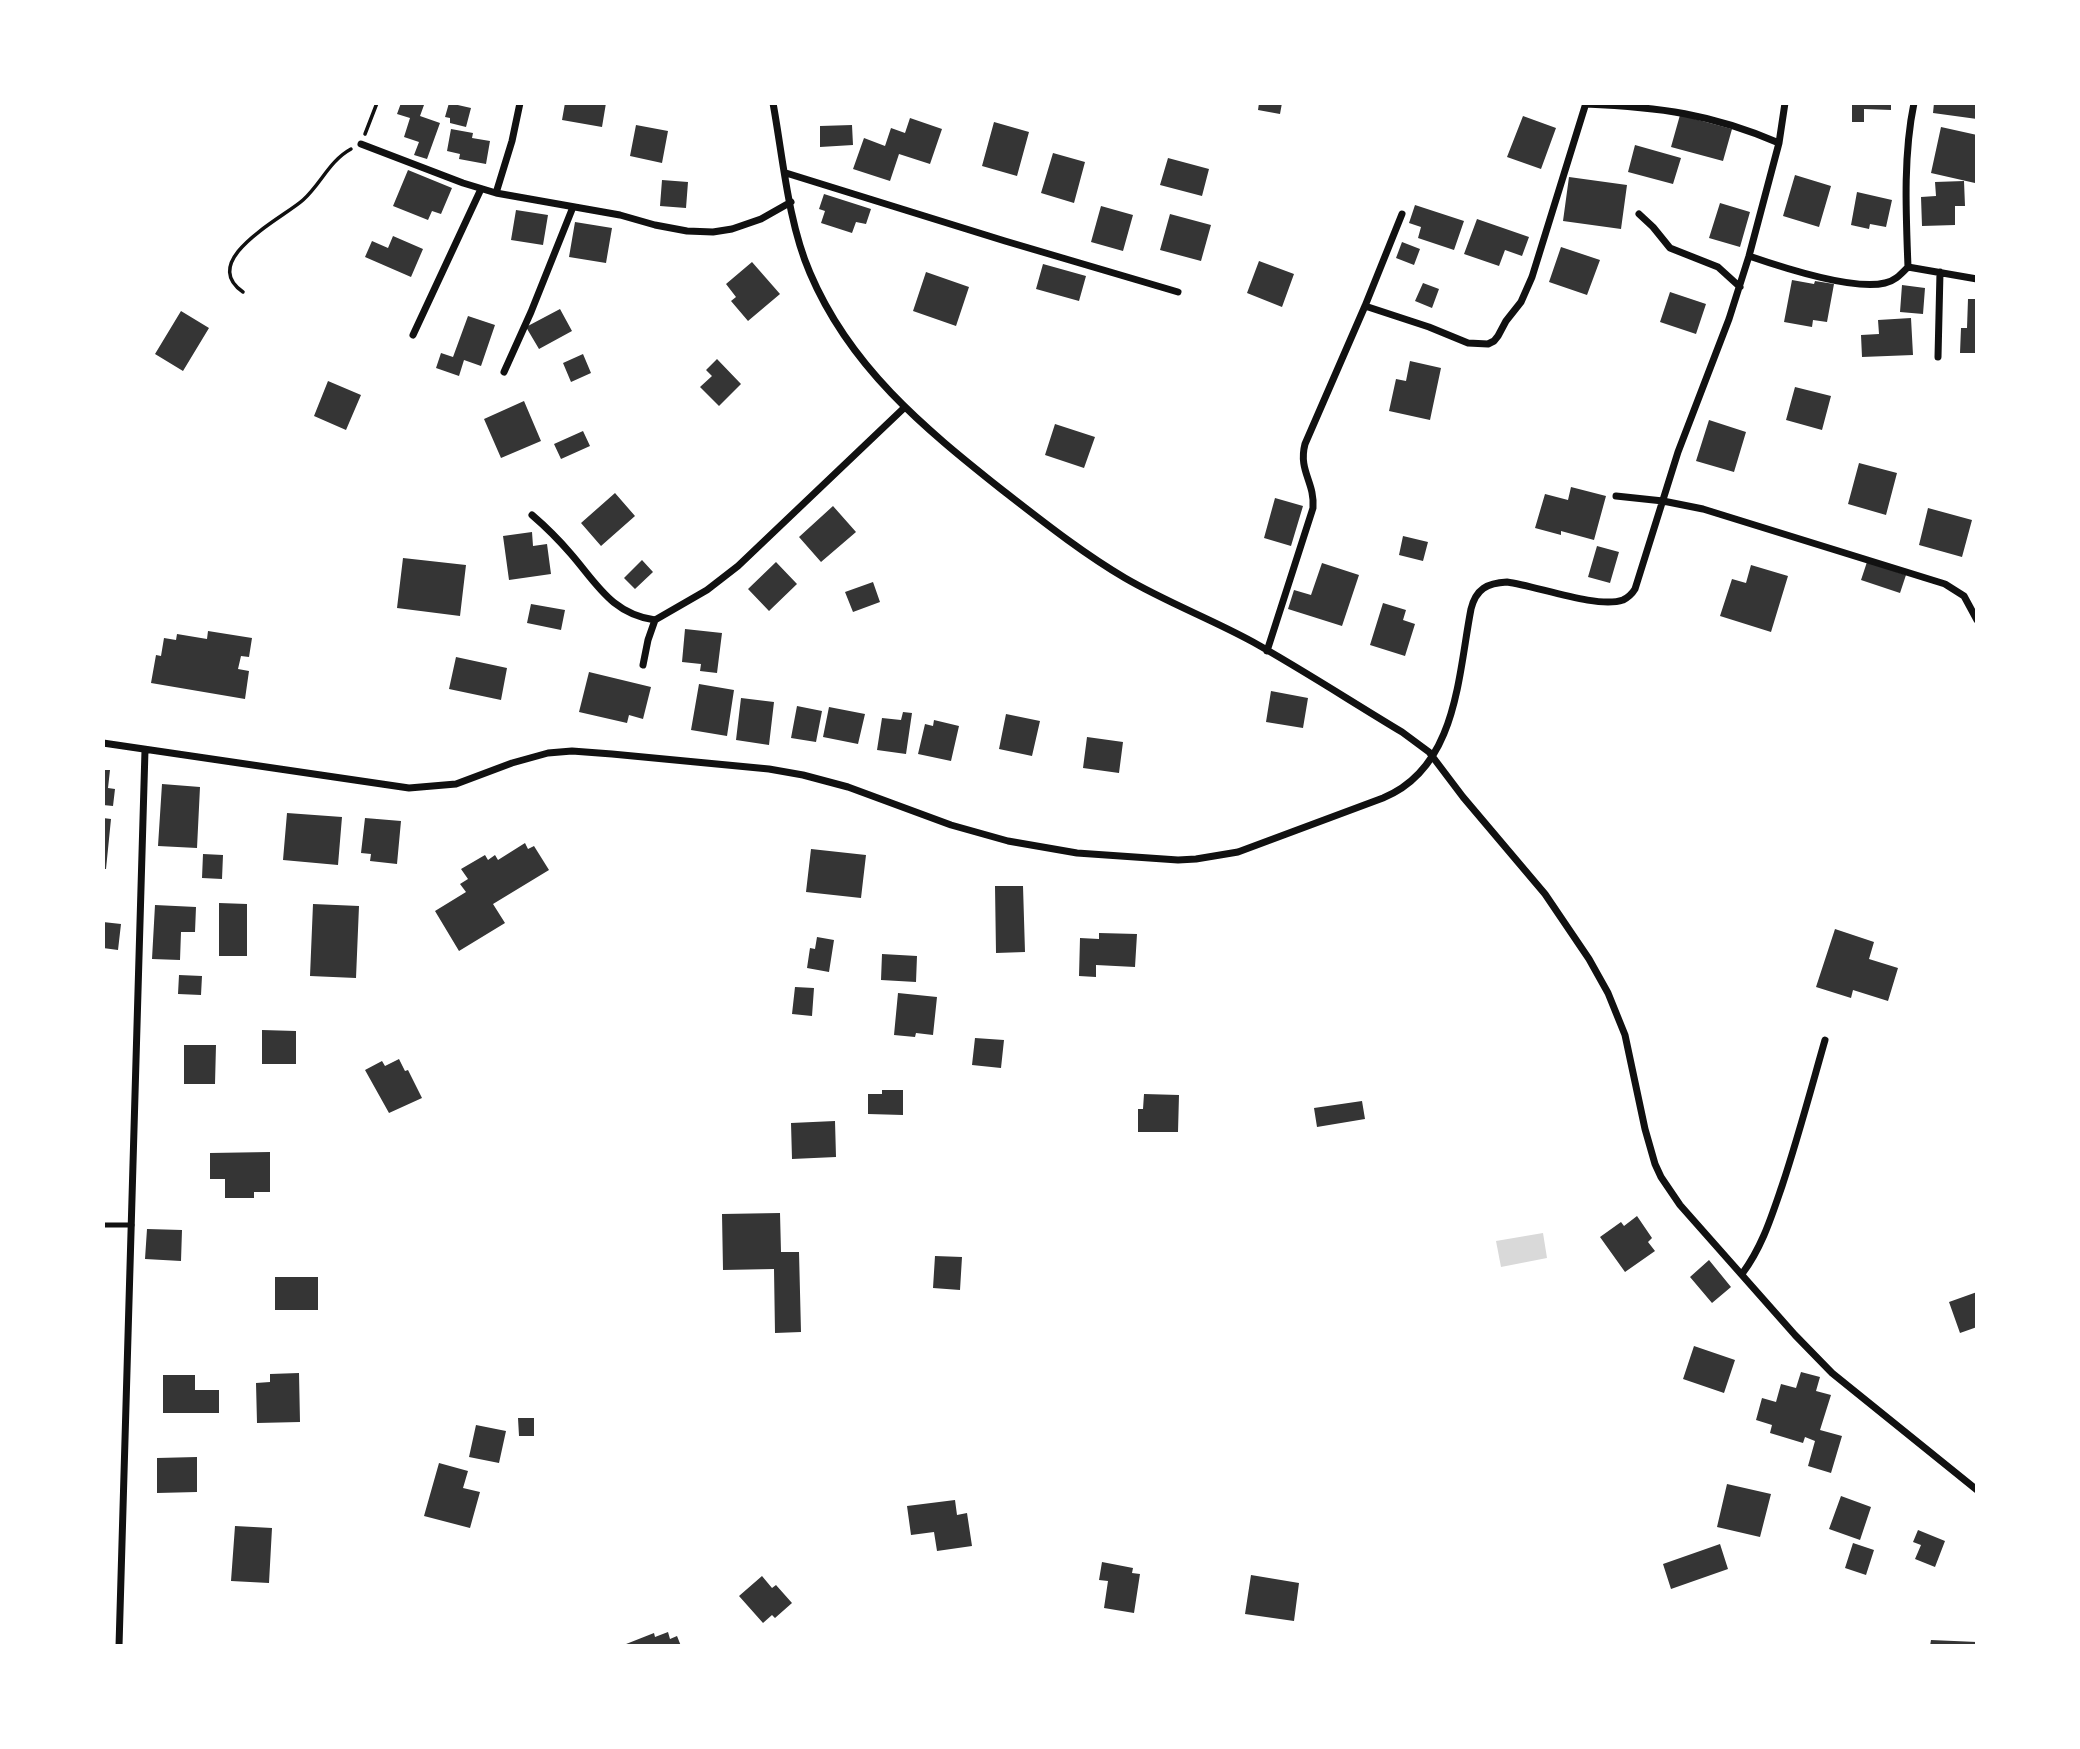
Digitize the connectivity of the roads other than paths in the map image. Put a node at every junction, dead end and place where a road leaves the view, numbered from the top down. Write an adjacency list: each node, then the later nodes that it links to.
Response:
1 (520, 103): 10 (street)
2 (773, 103): 8 (street)
3 (1785, 103): 6 (street)
4 (1913, 103): 16 (street)
5 (1586, 104): 6 (street); 21 (street)
6 (1779, 143): 15 (street)
7 (361, 144): 9 (street)
8 (786, 173): 11 (street); 20 (street)
9 (481, 189): 10 (street); 22 (street)
10 (496, 193): 12 (street)
11 (791, 202): 12 (street); 25 (street)
12 (573, 207): 24 (street)
13 (1402, 214): 21 (street)
14 (1639, 214): 19 (street)
15 (1749, 257): 16 (street); 19 (street)
16 (1908, 268): 17 (street)
17 (1940, 272): 18 (street); 23 (street)
18 (1977, 279)
19 (1740, 287): 27 (street)
20 (1178, 292)
21 (1365, 306): 31 (street)
22 (413, 335)
23 (1938, 357)
24 (504, 372)
25 (905, 407): 29 (street); 31 (street)
26 (1616, 496): 27 (street)
27 (1663, 501): 30 (street); 35 (street)
28 (532, 514): 29 (street)
29 (655, 620): 32 (street)
30 (1977, 620)
31 (1268, 651): 35 (street)
32 (643, 665)
33 (103, 743): 34 (street)
34 (145, 750): 35 (street); 38 (street)
35 (1432, 756): 39 (street)
36 (1825, 1040): 39 (street)
37 (103, 1224): 38 (lane)
38 (132, 1225): 41 (street)
39 (1742, 1274): 40 (street)
40 (1977, 1490)
41 (119, 1646)

